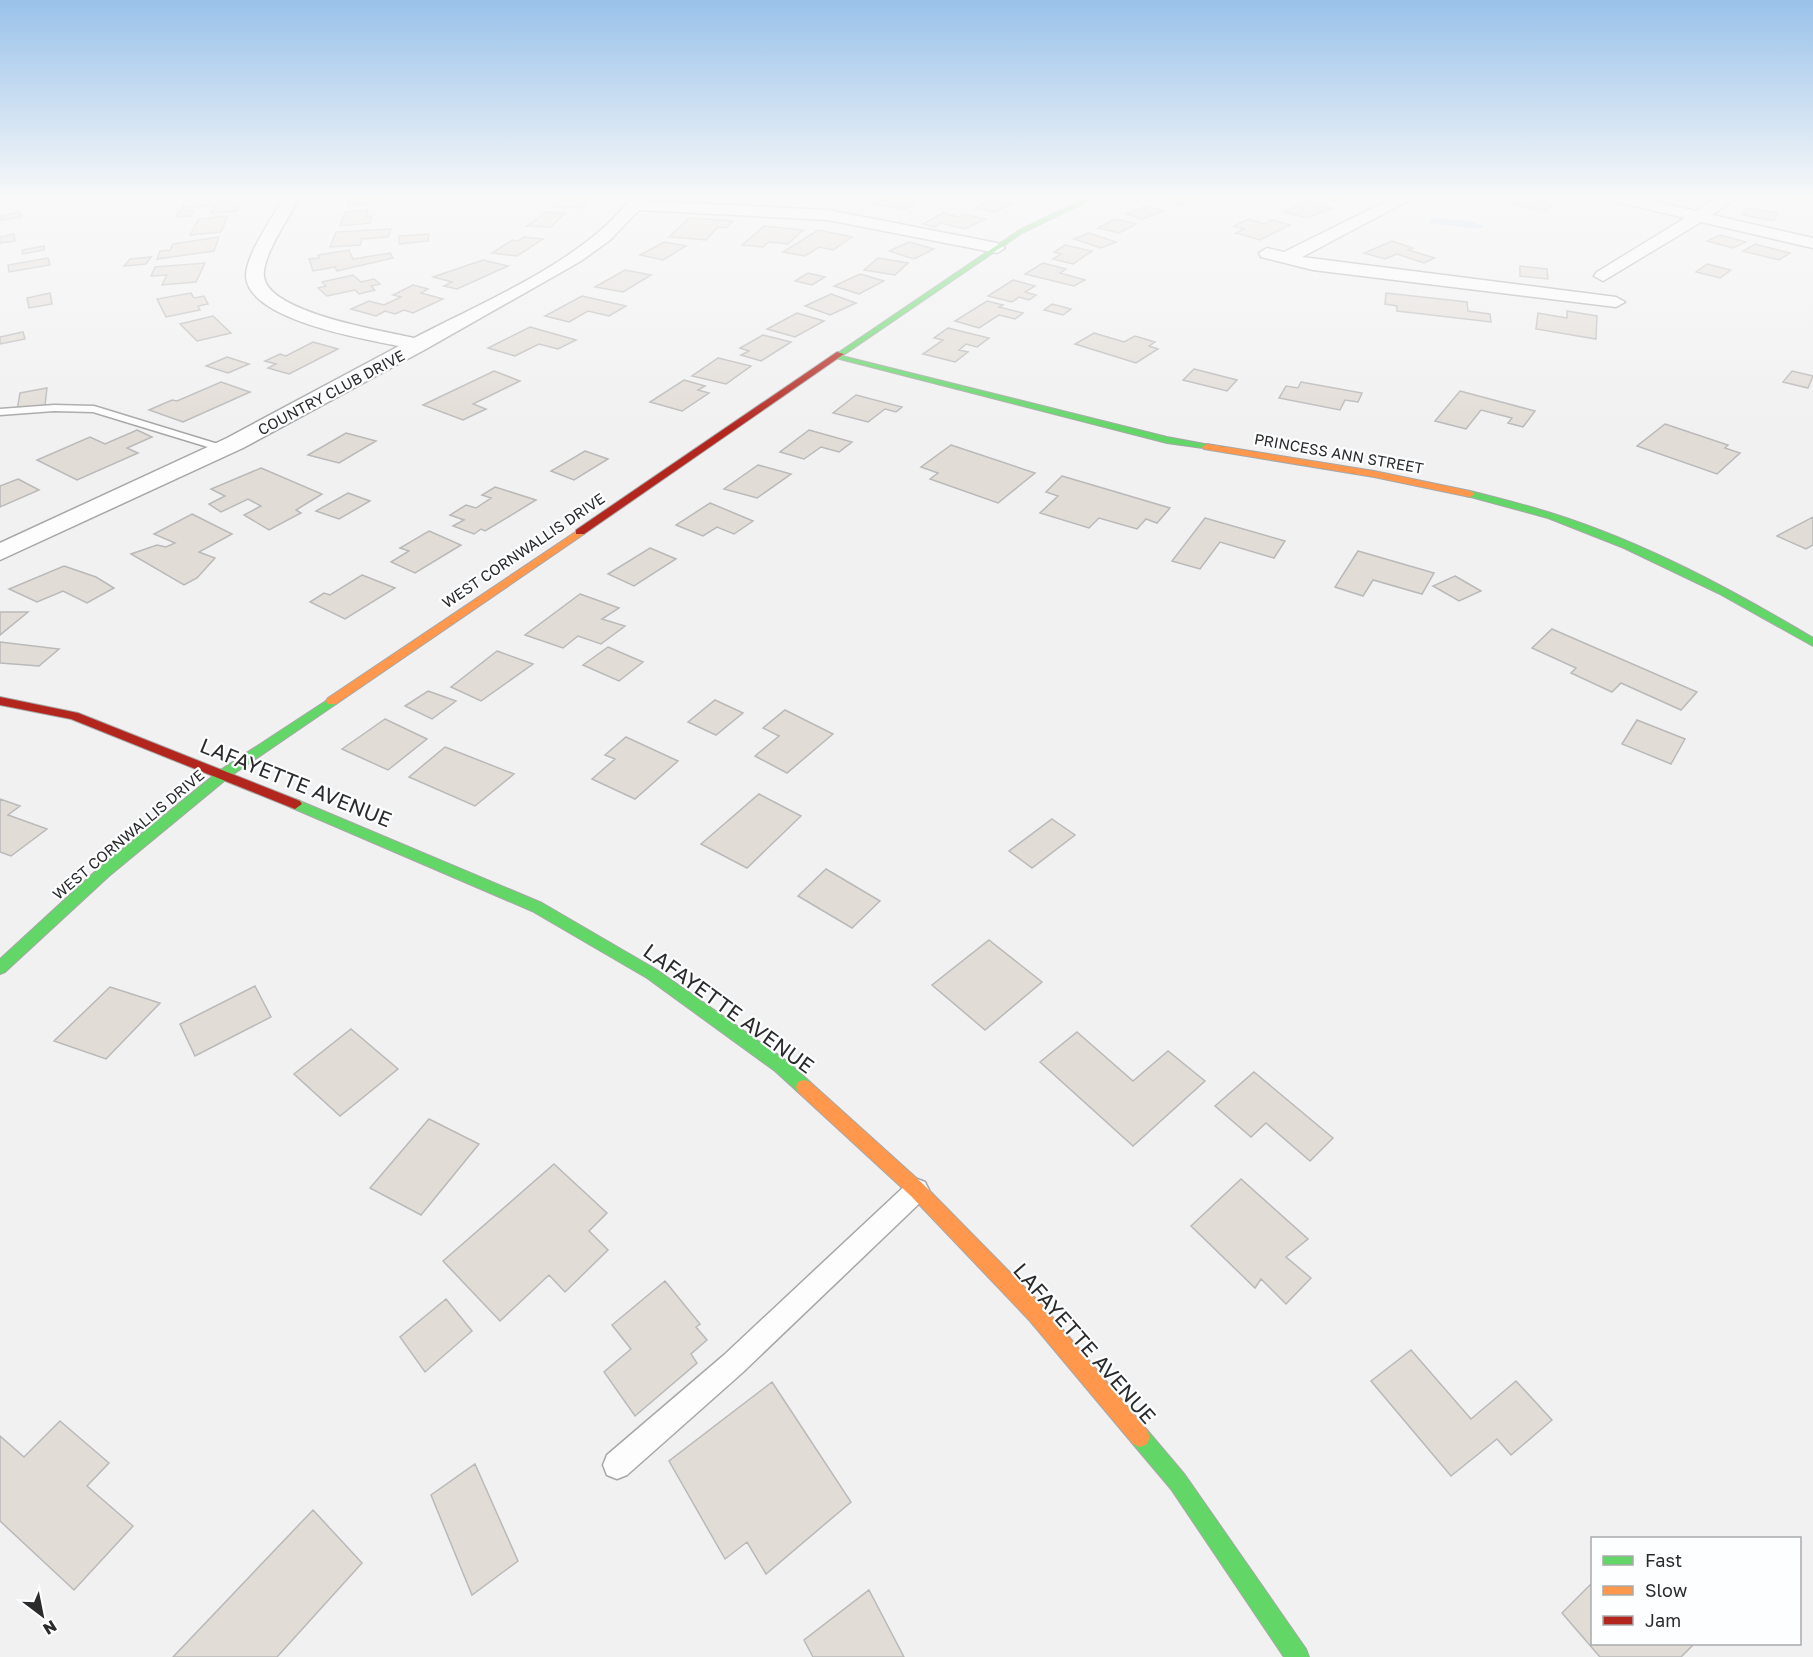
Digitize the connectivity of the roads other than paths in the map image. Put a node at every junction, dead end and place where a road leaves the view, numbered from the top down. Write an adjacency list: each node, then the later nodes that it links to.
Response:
1 (255, 274): 8 (street)
2 (546, 274): 8 (street, COUNTRY CLUB DRIVE)
3 (958, 274): 9 (street, WEST CORNWALLIS DRIVE)
4 (1387, 274): 7 (street)
5 (1606, 274): 6 (street)
6 (1603, 276)
7 (1616, 303)
8 (419, 345): 11 (street, COUNTRY CLUB DRIVE)
9 (837, 357): 13 (street, PRINCESS ANN STREET); 15 (street, WEST CORNWALLIS DRIVE)
10 (0, 412): 11 (lane)
11 (225, 448): 12 (street, COUNTRY CLUB DRIVE)
12 (0, 552)
13 (1813, 644)
14 (0, 701): 15 (street, LAFAYETTE AVENUE)
15 (224, 774): 16 (street, WEST CORNWALLIS DRIVE); 17 (street, LAFAYETTE AVENUE)
16 (0, 968)
17 (916, 1190): 18 (lane); 19 (street, LAFAYETTE AVENUE)
18 (617, 1465)
19 (1298, 1657)

